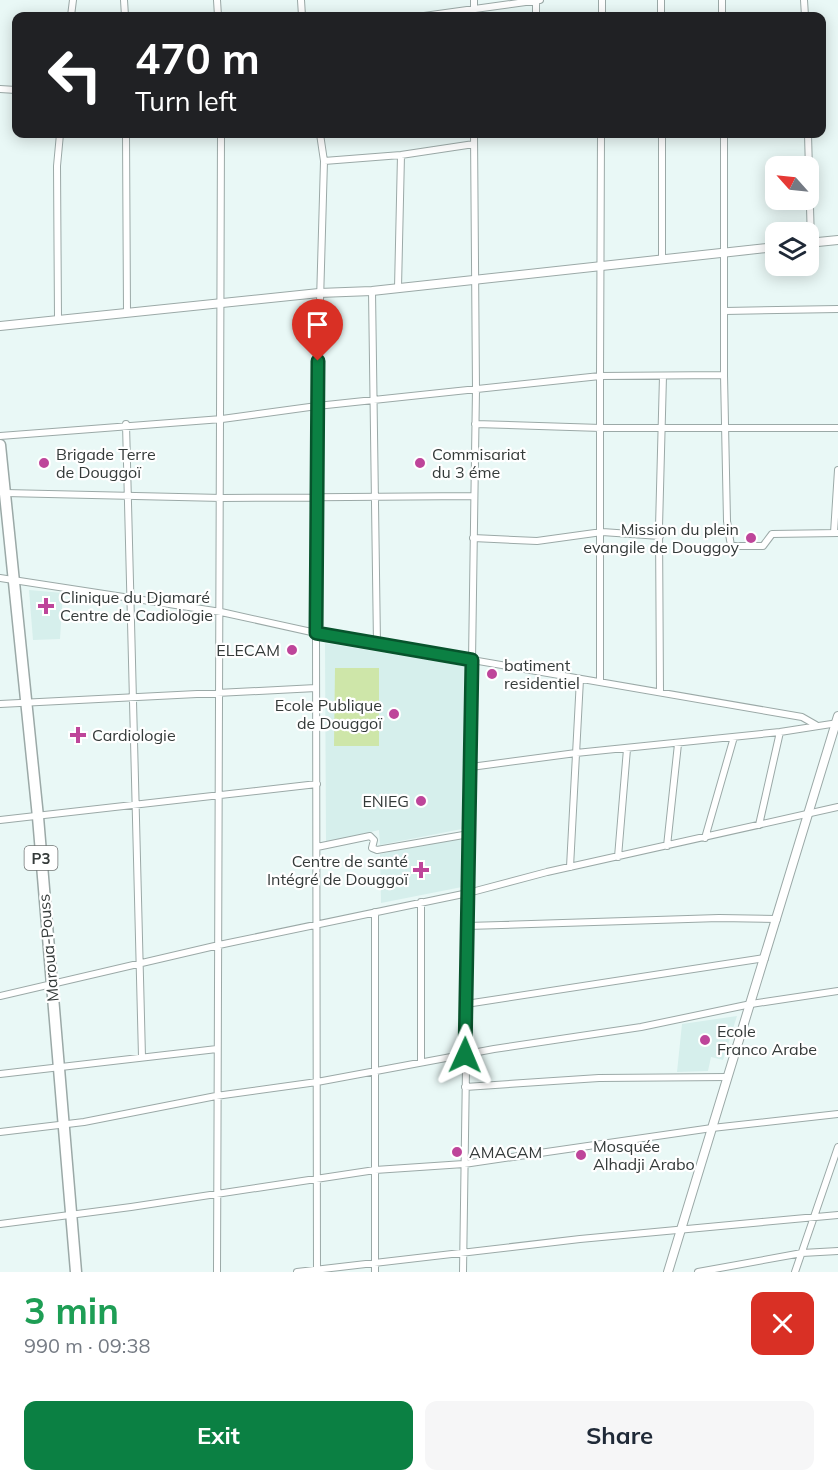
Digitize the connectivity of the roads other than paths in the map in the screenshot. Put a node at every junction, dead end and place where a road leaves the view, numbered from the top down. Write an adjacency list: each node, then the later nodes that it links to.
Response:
1 (537, 0): 2 (street)
2 (479, 12)
3 (60, 138): 30 (street)
4 (126, 138): 29 (street)
5 (221, 138): 26 (street)
6 (321, 138): 14 (street)
7 (474, 138): 12 (street)
8 (601, 138): 21 (street)
9 (662, 138): 20 (street)
10 (724, 138): 19 (street)
11 (808, 138): 15 (street)
12 (474, 144): 13 (street); 22 (street)
13 (401, 155): 14 (street); 23 (street)
14 (324, 161): 25 (street)
15 (810, 222)
16 (838, 240): 17 (street)
17 (819, 242)
18 (765, 248): 19 (street)
19 (726, 252): 20 (street); 28 (street)
20 (662, 259): 21 (street)
21 (602, 266): 22 (street); 33 (street)
22 (473, 278): 23 (street); 35 (street)
23 (398, 288): 24 (street)
24 (372, 291): 25 (street); 36 (street)
25 (319, 293): 26 (street); 37 (street)
26 (220, 304): 29 (street); 38 (street)
27 (838, 309): 28 (street)
28 (725, 311): 32 (street)
29 (127, 312): 30 (street)
30 (58, 319): 31 (street)
31 (0, 326)
32 (724, 375): 34 (street); 43 (street)
33 (600, 376): 34 (street); 35 (street); 42 (street)
34 (663, 376): 41 (street)
35 (476, 389): 36 (street); 40 (street)
36 (374, 400): 37 (street); 49 (street)
37 (317, 406): 38 (street); 52 (street)
38 (222, 419): 39 (street); 53 (street)
39 (126, 424): 45 (street); 51 (street)
40 (475, 424): 42 (street); 50 (street)
41 (662, 427): 42 (street); 43 (street); 56 (street)
42 (601, 428): 54 (street)
43 (725, 428): 44 (street); 55 (street)
44 (838, 428)
45 (0, 436)
46 (0, 445): 48 (main road, Maroua-Pouss / P3)
47 (838, 470): 55 (street)
48 (5, 494): 51 (street); 59 (main road, Maroua-Pouss / P3)
49 (375, 496): 50 (street); 52 (street); 63 (street)
50 (473, 496): 57 (street)
51 (129, 497): 53 (street); 60 (street)
52 (319, 497): 53 (street); 62 (street)
53 (222, 498): 61 (street)
54 (602, 532): 56 (street); 57 (street); 66 (street)
55 (836, 533)
56 (660, 536): 69 (street)
57 (473, 538): 64 (street)
58 (0, 578): 59 (street)
59 (14, 582): 60 (street); 71 (main road, Maroua-Pouss / P3)
60 (130, 598): 61 (street); 70 (street)
61 (221, 612): 62 (street); 68 (street)
62 (316, 633): 63 (street); 67 (street)
63 (376, 644): 64 (street)
64 (472, 660): 65 (street); 80 (street)
65 (580, 679): 66 (street); 79 (street)
66 (600, 682): 69 (street)
67 (316, 688): 68 (street); 81 (street)
68 (221, 691): 70 (street); 82 (street)
69 (660, 692): 74 (street)
70 (132, 697): 71 (street); 83 (street)
71 (27, 703): 72 (street); 86 (main road, Maroua-Pouss / P3)
72 (0, 704)
73 (837, 721): 74 (street); 85 (street)
74 (816, 725): 75 (street)
75 (780, 732): 76 (street); 88 (street)
76 (734, 737): 77 (street); 90 (street)
77 (678, 744): 78 (street); 91 (street)
78 (627, 749): 79 (street); 93 (street)
79 (576, 753): 80 (street); 94 (street)
80 (471, 767): 89 (street)
81 (317, 784): 82 (street); 92 (street)
82 (220, 795): 83 (street); 101 (street)
83 (136, 806): 86 (street); 103 (street)
84 (838, 807): 85 (street)
85 (808, 813): 88 (street); 98 (street)
86 (38, 816): 87 (street); 104 (main road, Maroua-Pouss / P3)
87 (0, 820)
88 (759, 825): 90 (street)
89 (469, 834): 92 (street); 95 (street)
90 (705, 838): 91 (street)
91 (667, 846): 93 (street)
92 (317, 847): 99 (street)
93 (618, 857): 94 (street)
94 (570, 867): 95 (street)
95 (468, 893): 96 (street); 100 (street)
96 (421, 902): 97 (street); 112 (street)
97 (375, 912): 99 (street); 114 (street)
98 (777, 919): 100 (street); 102 (street)
99 (316, 923): 101 (street); 117 (street)
100 (467, 926): 107 (street)
101 (219, 945): 103 (street); 109 (street)
102 (765, 958): 107 (street); 108 (street)
103 (138, 964): 104 (street); 111 (street)
104 (51, 984): 106 (street); 113 (main road, Maroua-Pouss / P3)
105 (838, 992): 108 (street)
106 (0, 996)
107 (466, 1004): 110 (street)
108 (751, 1004): 110 (street); 116 (street)
109 (217, 1049): 111 (street); 119 (street)
110 (465, 1055): 112 (street); 118 (street)
111 (142, 1057): 113 (street)
112 (421, 1062): 114 (street)
113 (58, 1069): 115 (street); 121 (main road, Maroua-Pouss / P3)
114 (375, 1070): 117 (street); 126 (street)
115 (0, 1074)
116 (728, 1077): 118 (street); 122 (street)
117 (317, 1082): 119 (street); 127 (street)
118 (465, 1087): 125 (street)
119 (216, 1096): 121 (street); 128 (street)
120 (838, 1114): 122 (street)
121 (62, 1124): 123 (street); 129 (main road, Maroua-Pouss / P3)
122 (712, 1128): 125 (street); 133 (street)
123 (0, 1132)
124 (838, 1147): 131 (street)
125 (464, 1164): 126 (street); 136 (street)
126 (375, 1170): 127 (street); 137 (street)
127 (316, 1179): 128 (street); 138 (street)
128 (217, 1192): 129 (street); 140 (street)
129 (69, 1214): 132 (street); 139 (main road, Maroua-Pouss / P3)
130 (838, 1215): 131 (street)
131 (813, 1218): 133 (street); 135 (street)
132 (0, 1224)
133 (680, 1231): 136 (street); 144 (street)
134 (838, 1251): 135 (street)
135 (802, 1253): 145 (street); 146 (street)
136 (463, 1254): 137 (street); 143 (street)
137 (375, 1264): 138 (street); 142 (street)
138 (317, 1271): 141 (street)
139 (76, 1272)
140 (217, 1272)
141 (297, 1272)
142 (375, 1272)
143 (463, 1272)
144 (668, 1272)
145 (698, 1272)
146 (795, 1272)

